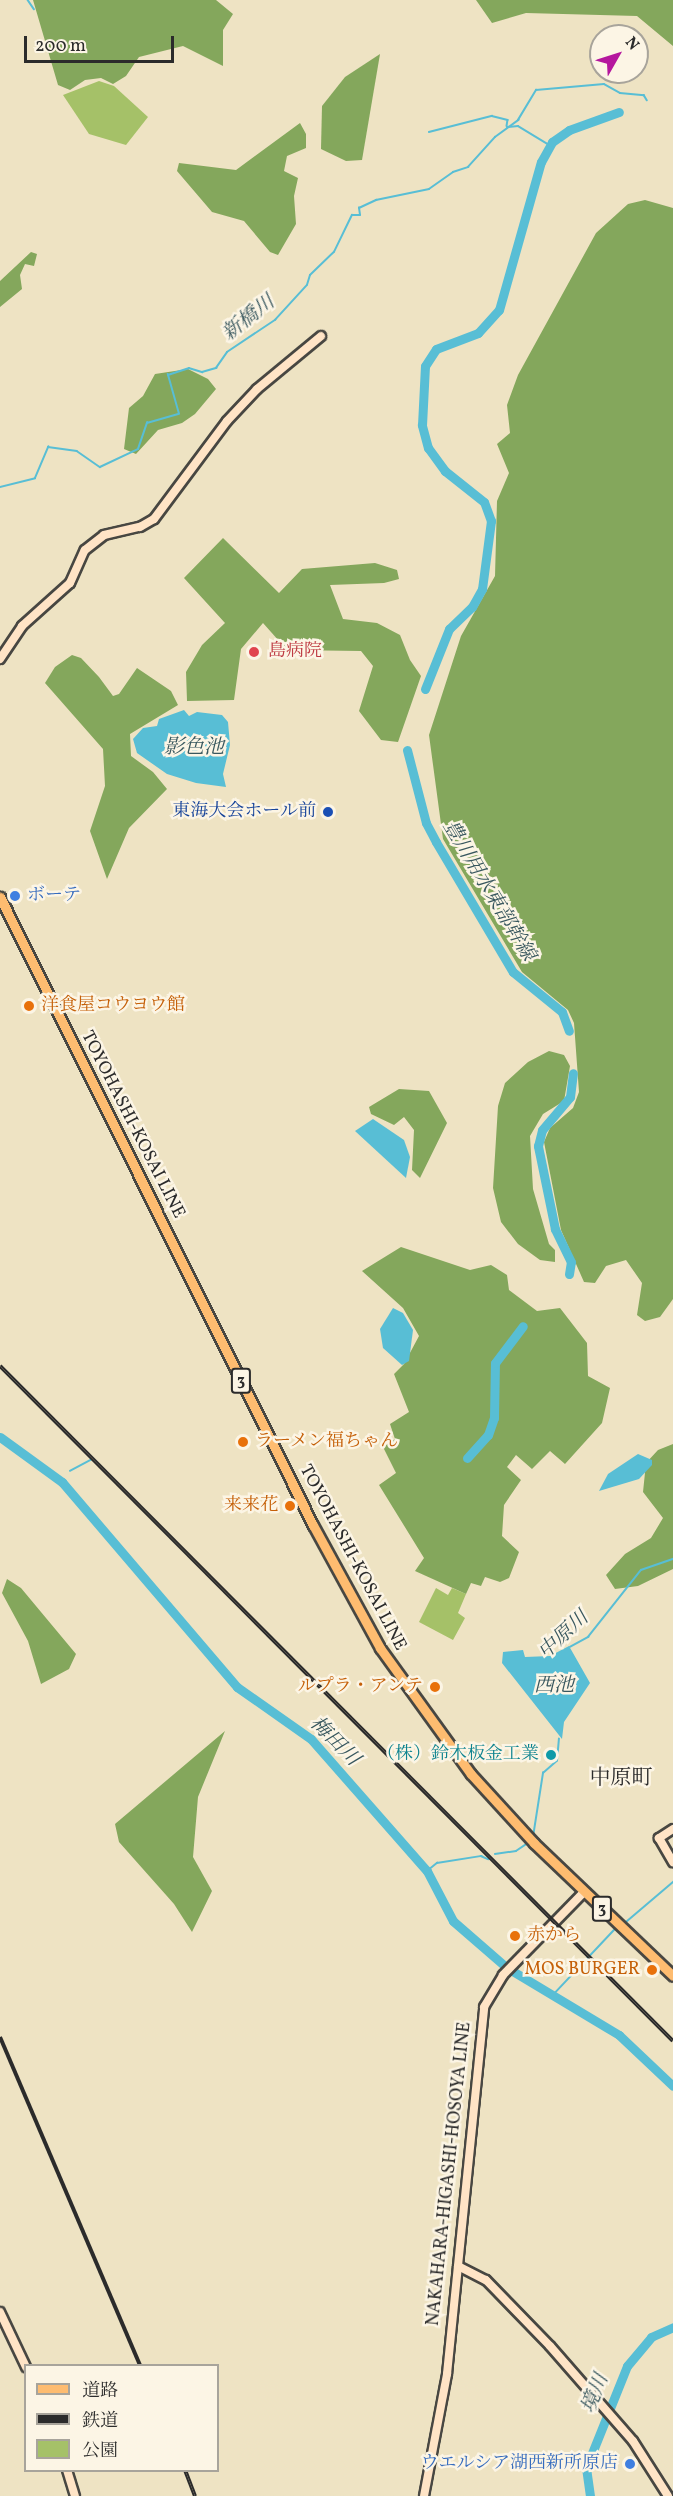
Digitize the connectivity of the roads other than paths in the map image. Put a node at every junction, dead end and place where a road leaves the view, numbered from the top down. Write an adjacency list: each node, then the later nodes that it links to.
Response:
1 (321, 336): 2 (street)
2 (0, 658)
3 (0, 897): 6 (main road, TOYOHASHI-KOSAI LINE / 3)
4 (673, 1829): 5 (street)
5 (673, 1862)
6 (584, 1892): 7 (main road, TOYOHASHI-KOSAI LINE / 3); 8 (street, NAKAHARA-HIGASHI-HOSOYA LINE)
7 (673, 1976)
8 (458, 2266): 13 (street, NAKAHARA-HIGASHI-HOSOYA LINE); 14 (street)
9 (0, 2312): 10 (street)
10 (25, 2364)
11 (68, 2472): 12 (street)
12 (75, 2496)
13 (424, 2496)
14 (668, 2496)

